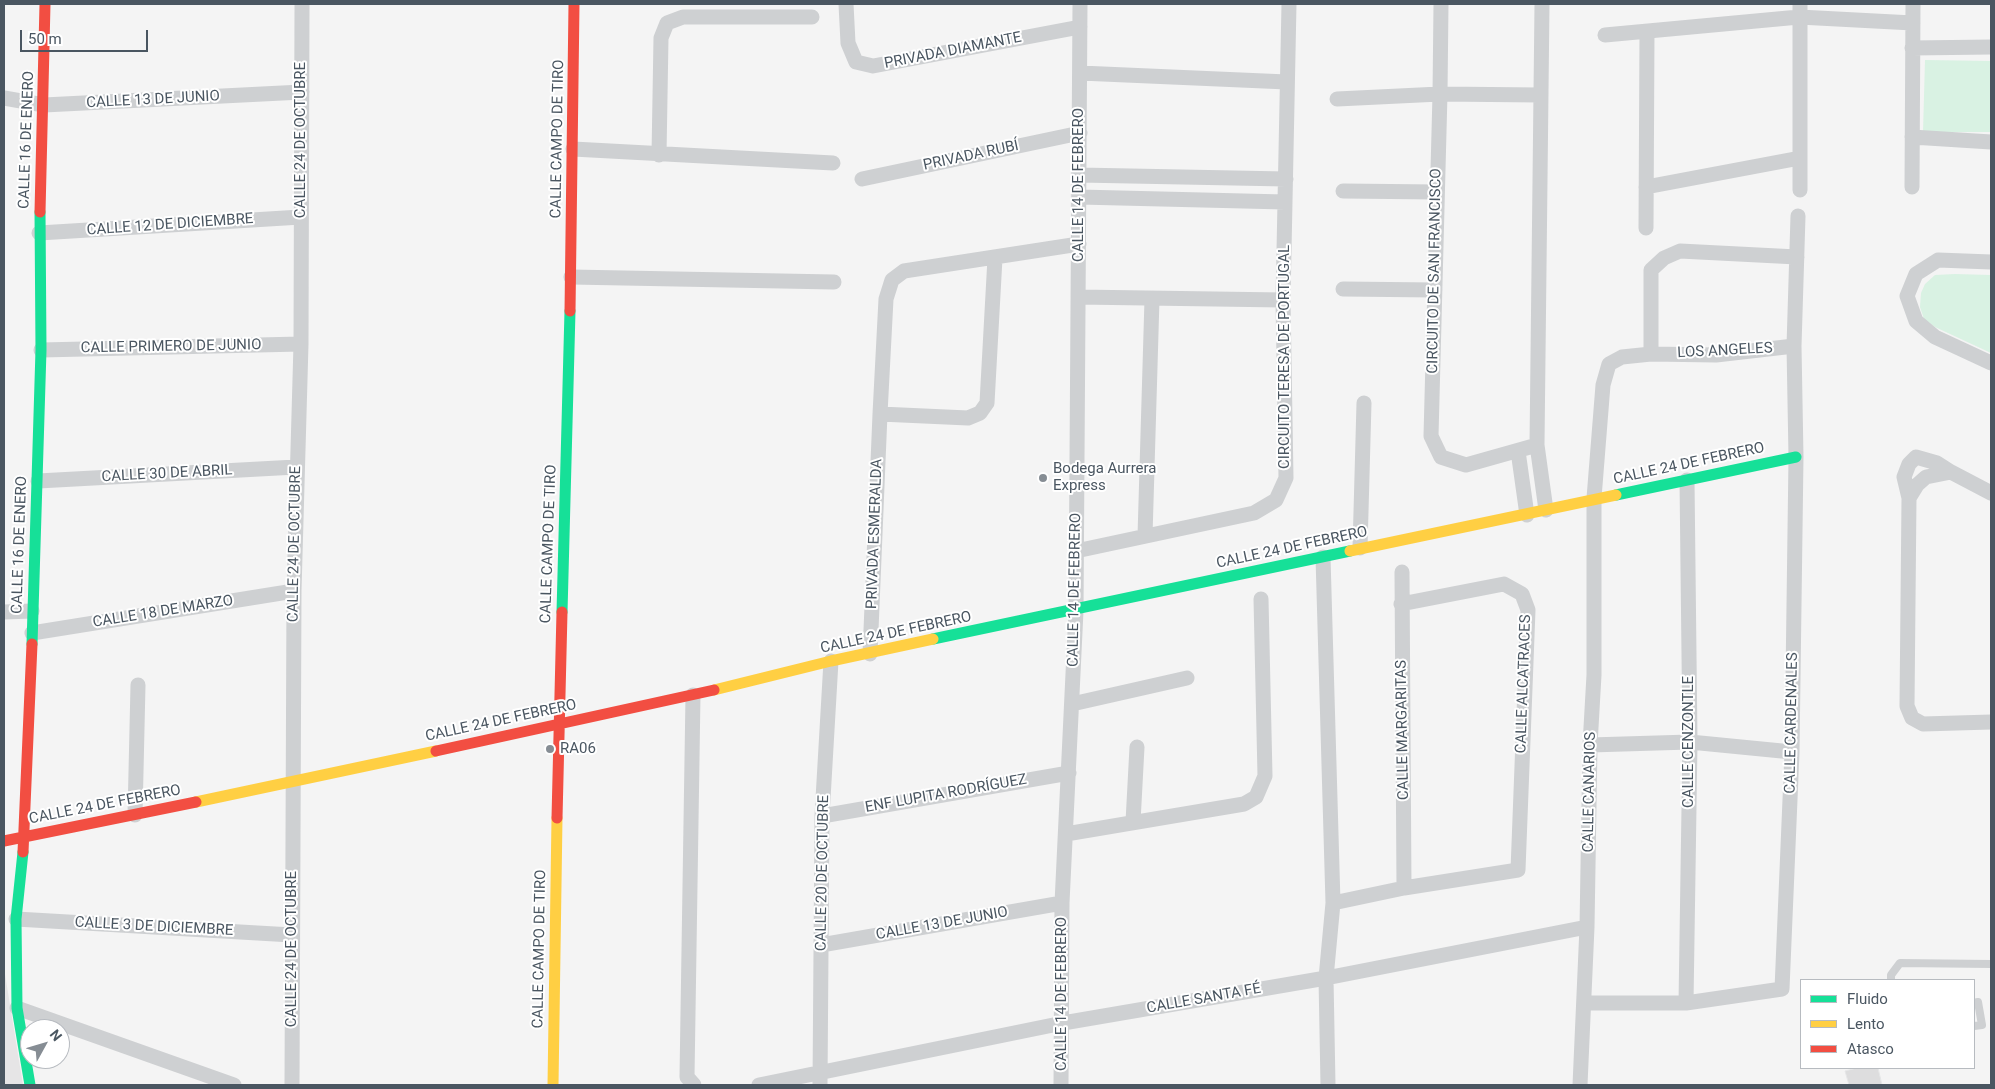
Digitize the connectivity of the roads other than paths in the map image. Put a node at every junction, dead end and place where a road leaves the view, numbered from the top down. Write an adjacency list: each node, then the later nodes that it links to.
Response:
1 (45, 4): 25 (street, CALLE 16 DE ENERO)
2 (302, 4): 20 (street, CALLE 24 DE OCTUBRE)
3 (574, 4): 29 (street, CALLE CAMPO DE TIRO)
4 (846, 4): 13 (street, PRIVADA DIAMANTE)
5 (1080, 4): 13 (street, CALLE 14 DE FEBRERO)
6 (1289, 4): 19 (street, CIRCUITO TERESA DE PORTUGAL)
7 (1441, 4): 21 (street, CIRCUITO DE SAN FRANCISCO)
8 (1542, 4): 22 (street)
9 (1913, 4): 12 (street)
10 (1800, 10): 12 (street); 14 (street); 31 (street)
11 (812, 17): 30 (street)
12 (1913, 23): 17 (street)
13 (1080, 27): 18 (street, CALLE 14 DE FEBRERO)
14 (1647, 32): 15 (street); 36 (street)
15 (1605, 35)
16 (1991, 46): 17 (street)
17 (1912, 48): 27 (street)
18 (1080, 73): 19 (street); 26 (street, CALLE 14 DE FEBRERO)
19 (1287, 82): 35 (street, CIRCUITO TERESA DE PORTUGAL)
20 (302, 92): 25 (street, CALLE 13 DE JUNIO); 43 (street, CALLE 24 DE OCTUBRE)
21 (1440, 94): 22 (street); 24 (street); 40 (street, CIRCUITO DE SAN FRANCISCO)
22 (1540, 95): 65 (street)
23 (4, 98): 25 (street, CALLE 13 DE JUNIO)
24 (1337, 99)
25 (44, 105): 46 (street, CALLE 16 DE ENERO)
26 (1080, 133): 33 (street, CALLE 14 DE FEBRERO); 34 (street, PRIVADA RUBÍ)
27 (1912, 138): 28 (street); 37 (street)
28 (1991, 142)
29 (573, 149): 30 (street); 51 (street, CALLE CAMPO DE TIRO)
30 (659, 156): 32 (street)
31 (1800, 158): 36 (street); 38 (street)
32 (833, 163)
33 (1079, 175): 35 (street); 41 (street, CALLE 14 DE FEBRERO)
34 (862, 179)
35 (1286, 179): 42 (street, CIRCUITO TERESA DE PORTUGAL)
36 (1646, 187): 45 (street)
37 (1912, 187)
38 (1800, 190)
39 (1343, 191): 40 (street)
40 (1437, 192): 54 (street, CIRCUITO DE SAN FRANCISCO)
41 (1079, 198): 42 (street); 47 (street, CALLE 14 DE FEBRERO)
42 (1285, 202): 57 (street, CIRCUITO TERESA DE PORTUGAL)
43 (301, 216): 46 (street, CALLE 12 DE DICIEMBRE); 58 (street, CALLE 24 DE OCTUBRE)
44 (1798, 216): 49 (street, LOS ANGELES)
45 (1646, 228)
46 (39, 233): 60 (street, CALLE 16 DE ENERO)
47 (1079, 244): 48 (street, PRIVADA ESMERALDA); 55 (street, CALLE 14 DE FEBRERO)
48 (995, 258): 64 (street, PRIVADA ESMERALDA); 64 (street)
49 (1797, 258): 59 (street, LOS ANGELES); 61 (street)
50 (1991, 262): 62 (street)
51 (571, 277): 52 (street); 96 (street, CALLE CAMPO DE TIRO)
52 (834, 282)
53 (1343, 289): 54 (street)
54 (1435, 290): 66 (street, CIRCUITO DE SAN FRANCISCO)
55 (1078, 297): 56 (street); 79 (street, CALLE 14 DE FEBRERO)
56 (1152, 299): 57 (street); 77 (street)
57 (1283, 300): 77 (street, CIRCUITO TERESA DE PORTUGAL)
58 (301, 344): 60 (street, CALLE PRIMERO DE JUNIO); 68 (street, CALLE 24 DE OCTUBRE)
59 (1794, 346): 61 (street, LOS ANGELES); 67 (street, LOS ANGELES)
60 (41, 350): 71 (street, CALLE 16 DE ENERO)
61 (1651, 354): 73 (street, LOS ANGELES)
62 (1991, 363)
63 (1364, 402): 78 (street)
64 (880, 414): 89 (street, PRIVADA ESMERALDA)
65 (1537, 445): 66 (street, CIRCUITO DE SAN FRANCISCO); 75 (street)
66 (1518, 450): 76 (street)
67 (1796, 456): 70 (street, CALLE 24 DE FEBRERO); 100 (street, CALLE CARDENALES)
68 (296, 467): 71 (street, CALLE 30 DE ABRIL); 82 (street, CALLE 24 DE OCTUBRE)
69 (1951, 472): 72 (street); 74 (street); 74 (street)
70 (1687, 480): 73 (street, CALLE 24 DE FEBRERO); 97 (street, CALLE CENZONTLE)
71 (38, 481): 85 (street, CALLE 16 DE ENERO)
72 (1991, 493)
73 (1594, 498): 75 (street, CALLE 24 DE FEBRERO); 98 (street, CALLE CANARIOS)
74 (1909, 498): 95 (street)
75 (1546, 510): 76 (street, CALLE 24 DE FEBRERO)
76 (1527, 515): 78 (street, CALLE 24 DE FEBRERO)
77 (1145, 536): 79 (street, CIRCUITO TERESA DE PORTUGAL)
78 (1360, 548): 80 (street, CALLE 24 DE FEBRERO)
79 (1076, 551): 86 (street, CALLE 14 DE FEBRERO)
80 (1323, 557): 86 (street, CALLE 24 DE FEBRERO); 111 (street)
81 (1402, 572): 84 (street, CALLE MARGARITAS)
82 (294, 591): 88 (street, CALLE 18 DE MARZO); 102 (street, CALLE 24 DE OCTUBRE)
83 (1261, 599): 105 (street)
84 (1401, 604): 109 (street, CALLE MARGARITAS); 109 (street, CALLE ALCATRACES)
85 (32, 611): 87 (street); 88 (street, CALLE 16 DE ENERO)
86 (1076, 611): 89 (street, CALLE 24 DE FEBRERO); 94 (street, CALLE 14 DE FEBRERO)
87 (4, 612)
88 (32, 633): 107 (street, CALLE 16 DE ENERO)
89 (870, 654): 90 (street, CALLE 24 DE FEBRERO)
90 (831, 661): 93 (street, CALLE 24 DE FEBRERO); 104 (street, CALLE 20 DE OCTUBRE)
91 (1187, 678): 94 (street)
92 (138, 685): 103 (street)
93 (693, 695): 96 (street, CALLE 24 DE FEBRERO); 130 (street)
94 (1072, 704): 101 (street, CALLE 14 DE FEBRERO)
95 (1991, 722)
96 (559, 724): 102 (street, CALLE 24 DE FEBRERO); 129 (street, CALLE CAMPO DE TIRO)
97 (1690, 742): 98 (street); 100 (street); 120 (street, CALLE CENZONTLE)
98 (1590, 745): 113 (street, CALLE CANARIOS)
99 (1137, 747): 105 (street)
100 (1792, 752): 120 (street, CALLE CARDENALES)
101 (1069, 773): 104 (street, ENF LUPITA RODRÍGUEZ); 106 (street, CALLE 14 DE FEBRERO)
102 (294, 782): 103 (street, CALLE 24 DE FEBRERO); 114 (street, CALLE 24 DE OCTUBRE)
103 (135, 815): 107 (street, CALLE 24 DE FEBRERO)
104 (822, 816): 115 (street, CALLE 20 DE OCTUBRE)
105 (1133, 822): 106 (street)
106 (1066, 834): 110 (street, CALLE 14 DE FEBRERO)
107 (25, 836): 108 (street, CALLE 24 DE FEBRERO); 112 (street, CALLE 16 DE ENERO)
108 (4, 841)
109 (1404, 888): 111 (street)
110 (1062, 903): 115 (street, CALLE 13 DE JUNIO); 123 (street, CALLE 14 DE FEBRERO)
111 (1333, 903): 117 (street)
112 (16, 919): 114 (street, CALLE 3 DE DICIEMBRE); 122 (street, CALLE 16 DE ENERO)
113 (1588, 927): 117 (street, CALLE SANTA FÉ); 119 (street, CALLE CANARIOS)
114 (292, 935): 128 (street, CALLE 24 DE OCTUBRE)
115 (822, 945): 125 (street, CALLE 20 DE OCTUBRE)
116 (1991, 964): 118 (lane)
117 (1326, 978): 123 (street, CALLE SANTA FÉ); 133 (street)
118 (1891, 979)
119 (1584, 1003): 120 (street); 134 (street, CALLE CANARIOS)
120 (1686, 1003)
121 (1975, 1003): 124 (lane)
122 (17, 1008): 126 (street, CALLE 16 DE ENERO); 127 (street)
123 (1062, 1023): 125 (street, CALLE SANTA FÉ); 132 (street, CALLE 14 DE FEBRERO)
124 (1975, 1026)
125 (820, 1078): 131 (street, CALLE SANTA FÉ)
126 (30, 1085)
127 (234, 1085)
128 (292, 1085)
129 (553, 1085)
130 (694, 1085)
131 (759, 1085)
132 (1061, 1085)
133 (1328, 1085)
134 (1580, 1085)

